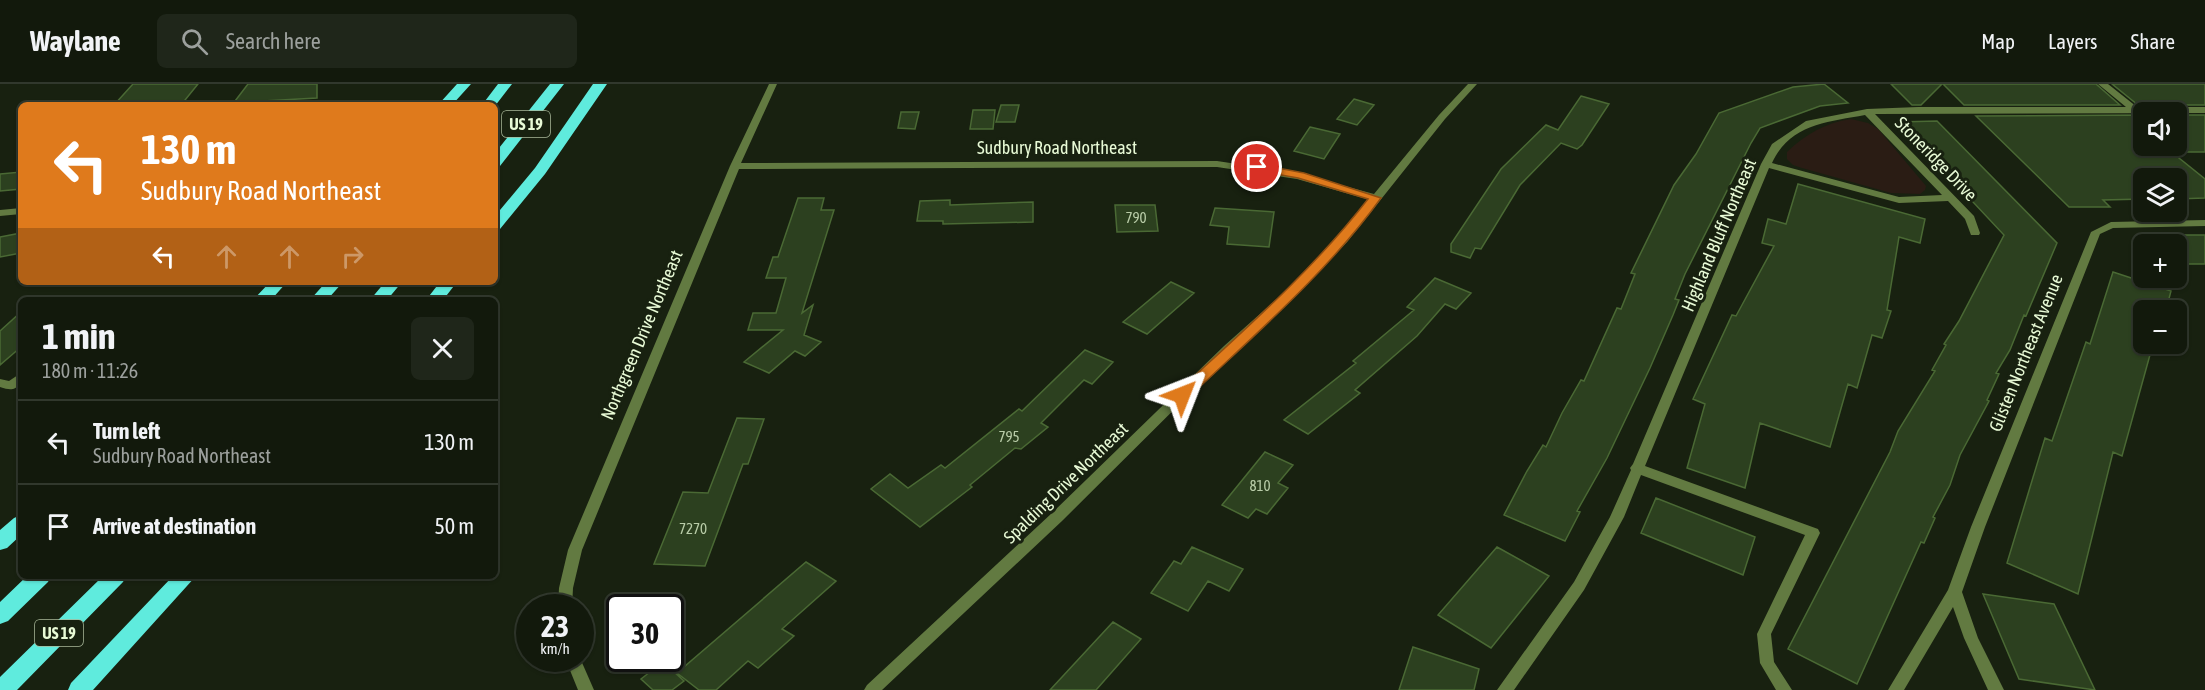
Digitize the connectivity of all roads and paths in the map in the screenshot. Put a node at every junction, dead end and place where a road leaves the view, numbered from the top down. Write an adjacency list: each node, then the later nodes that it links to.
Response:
1 (464, 84): 8 (highway)
2 (505, 84): 9 (highway, US 19)
3 (557, 84): 15 (highway, US 19)
4 (600, 84): 22 (highway)
5 (774, 84): 17 (street, Northgreen Drive Northeast)
6 (1473, 84): 18 (street, Spalding Drive Northeast)
7 (2102, 84): 10 (street)
8 (448, 102)
9 (491, 102)
10 (2133, 108)
11 (2133, 110): 14 (street, Highland Bluff Northeast)
12 (2187, 110): 13 (street, Highland Bluff Northeast)
13 (2205, 110)
14 (1867, 112): 16 (street, Highland Bluff Northeast); 19 (street, Stoneridge Drive)
15 (498, 159)
16 (1766, 164): 19 (street); 35 (street, Highland Bluff Northeast)
17 (735, 166): 18 (street, Sudbury Road Northeast); 42 (street, Northgreen Drive Northeast)
18 (1375, 198): 48 (street, Spalding Drive Northeast)
19 (1950, 198): 24 (street, Stoneridge Drive)
20 (18, 211): 21 (street)
21 (0, 213)
22 (498, 222)
23 (2205, 224): 41 (street, Glisten Northeast Avenue)
24 (1974, 233)
25 (276, 285): 29 (highway)
26 (332, 285): 30 (highway)
27 (391, 285): 31 (highway)
28 (446, 285): 32 (highway)
29 (264, 297)
30 (321, 297)
31 (381, 297)
32 (436, 297)
33 (18, 379): 34 (street)
34 (0, 382)
35 (1636, 468): 49 (street, Highland Bluff Northeast); 50 (street)
36 (18, 526): 37 (highway)
37 (0, 542)
38 (38, 579): 43 (highway)
39 (113, 579): 45 (highway, US 19)
40 (183, 579): 46 (highway)
41 (1955, 592): 51 (street, Glisten Northeast Avenue); 52 (street)
42 (566, 594)
43 (0, 615)
44 (578, 672): 47 (street)
45 (2, 690)
46 (79, 690)
47 (586, 690)
48 (872, 690)
49 (1504, 690)
50 (1784, 690)
51 (1896, 690)
52 (1996, 690)

